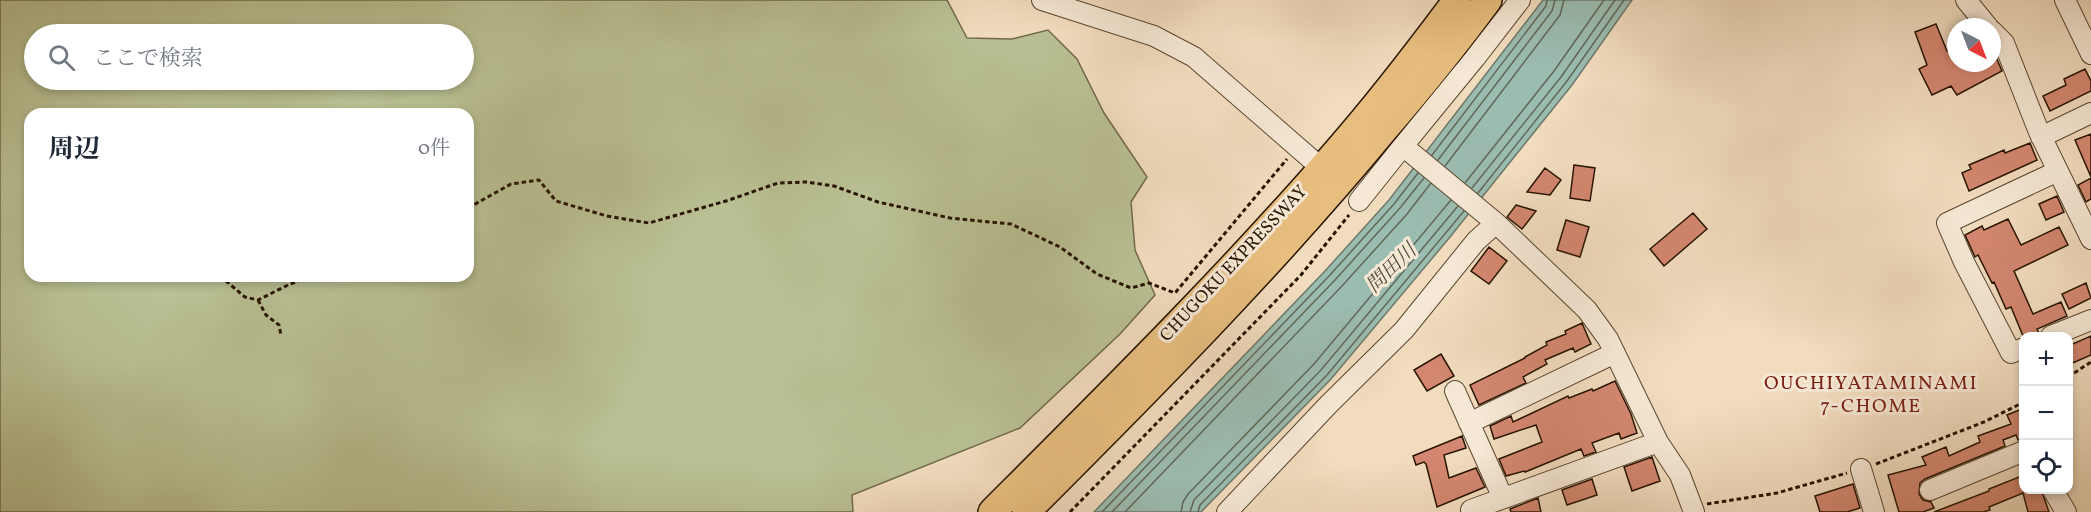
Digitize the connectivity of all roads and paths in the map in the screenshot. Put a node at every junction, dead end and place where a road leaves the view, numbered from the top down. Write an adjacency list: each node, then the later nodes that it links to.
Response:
1 (1042, 0): 13 (street)
2 (1457, 0): 38 (highway, CHUGOKU EXPRESSWAY)
3 (1488, 0): 39 (highway, CHUGOKU EXPRESSWAY)
4 (1520, 0): 12 (street)
5 (1966, 0): 7 (street)
6 (2065, 0): 9 (street)
7 (1981, 18)
8 (2001, 40): 11 (street)
9 (2091, 54)
10 (2091, 113): 11 (street)
11 (2041, 137): 14 (street)
12 (1409, 151): 15 (street); 17 (street)
13 (1304, 153): 16 (path)
14 (2058, 171): 18 (street); 25 (street)
15 (1359, 201): 40 (path)
16 (474, 205)
17 (1496, 223): 26 (street); 41 (street)
18 (2089, 227)
19 (227, 282): 21 (path)
20 (296, 282): 21 (path)
21 (258, 300): 24 (path)
22 (2091, 320): 23 (street)
23 (2061, 332)
24 (281, 334)
25 (2019, 350)
26 (1615, 353): 30 (street); 31 (street)
27 (2091, 362): 28 (path)
28 (2073, 374)
29 (1455, 392): 30 (street)
30 (1469, 423): 36 (street)
31 (1658, 442): 36 (street); 42 (street)
32 (2019, 453): 34 (street)
33 (1861, 469): 43 (street)
34 (1930, 490)
35 (2056, 494): 44 (street)
36 (1503, 498): 37 (street)
37 (1471, 510)
38 (992, 512)
39 (1026, 512)
40 (1070, 512)
41 (1227, 512)
42 (1694, 512)
43 (1874, 512)
44 (2066, 512)

